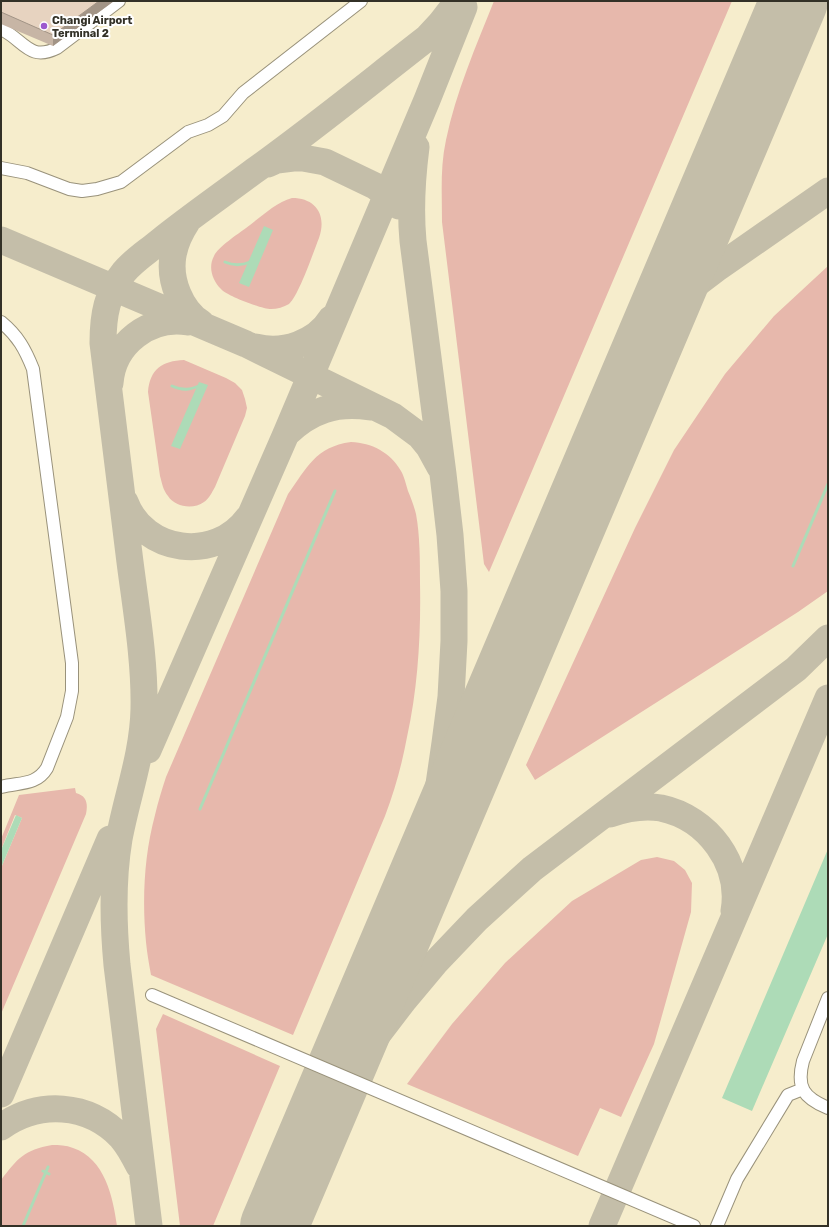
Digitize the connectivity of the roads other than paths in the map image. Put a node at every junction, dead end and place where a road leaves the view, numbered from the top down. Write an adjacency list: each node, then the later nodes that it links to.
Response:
1 (119, 1): 3 (lane)
2 (361, 1): 4 (lane)
3 (1, 29)
4 (1, 168)
5 (1, 322): 6 (lane)
6 (1, 787)
7 (152, 995): 11 (lane)
8 (828, 998): 9 (lane)
9 (803, 1089): 10 (lane); 12 (lane)
10 (828, 1108)
11 (694, 1226)
12 (717, 1226)

